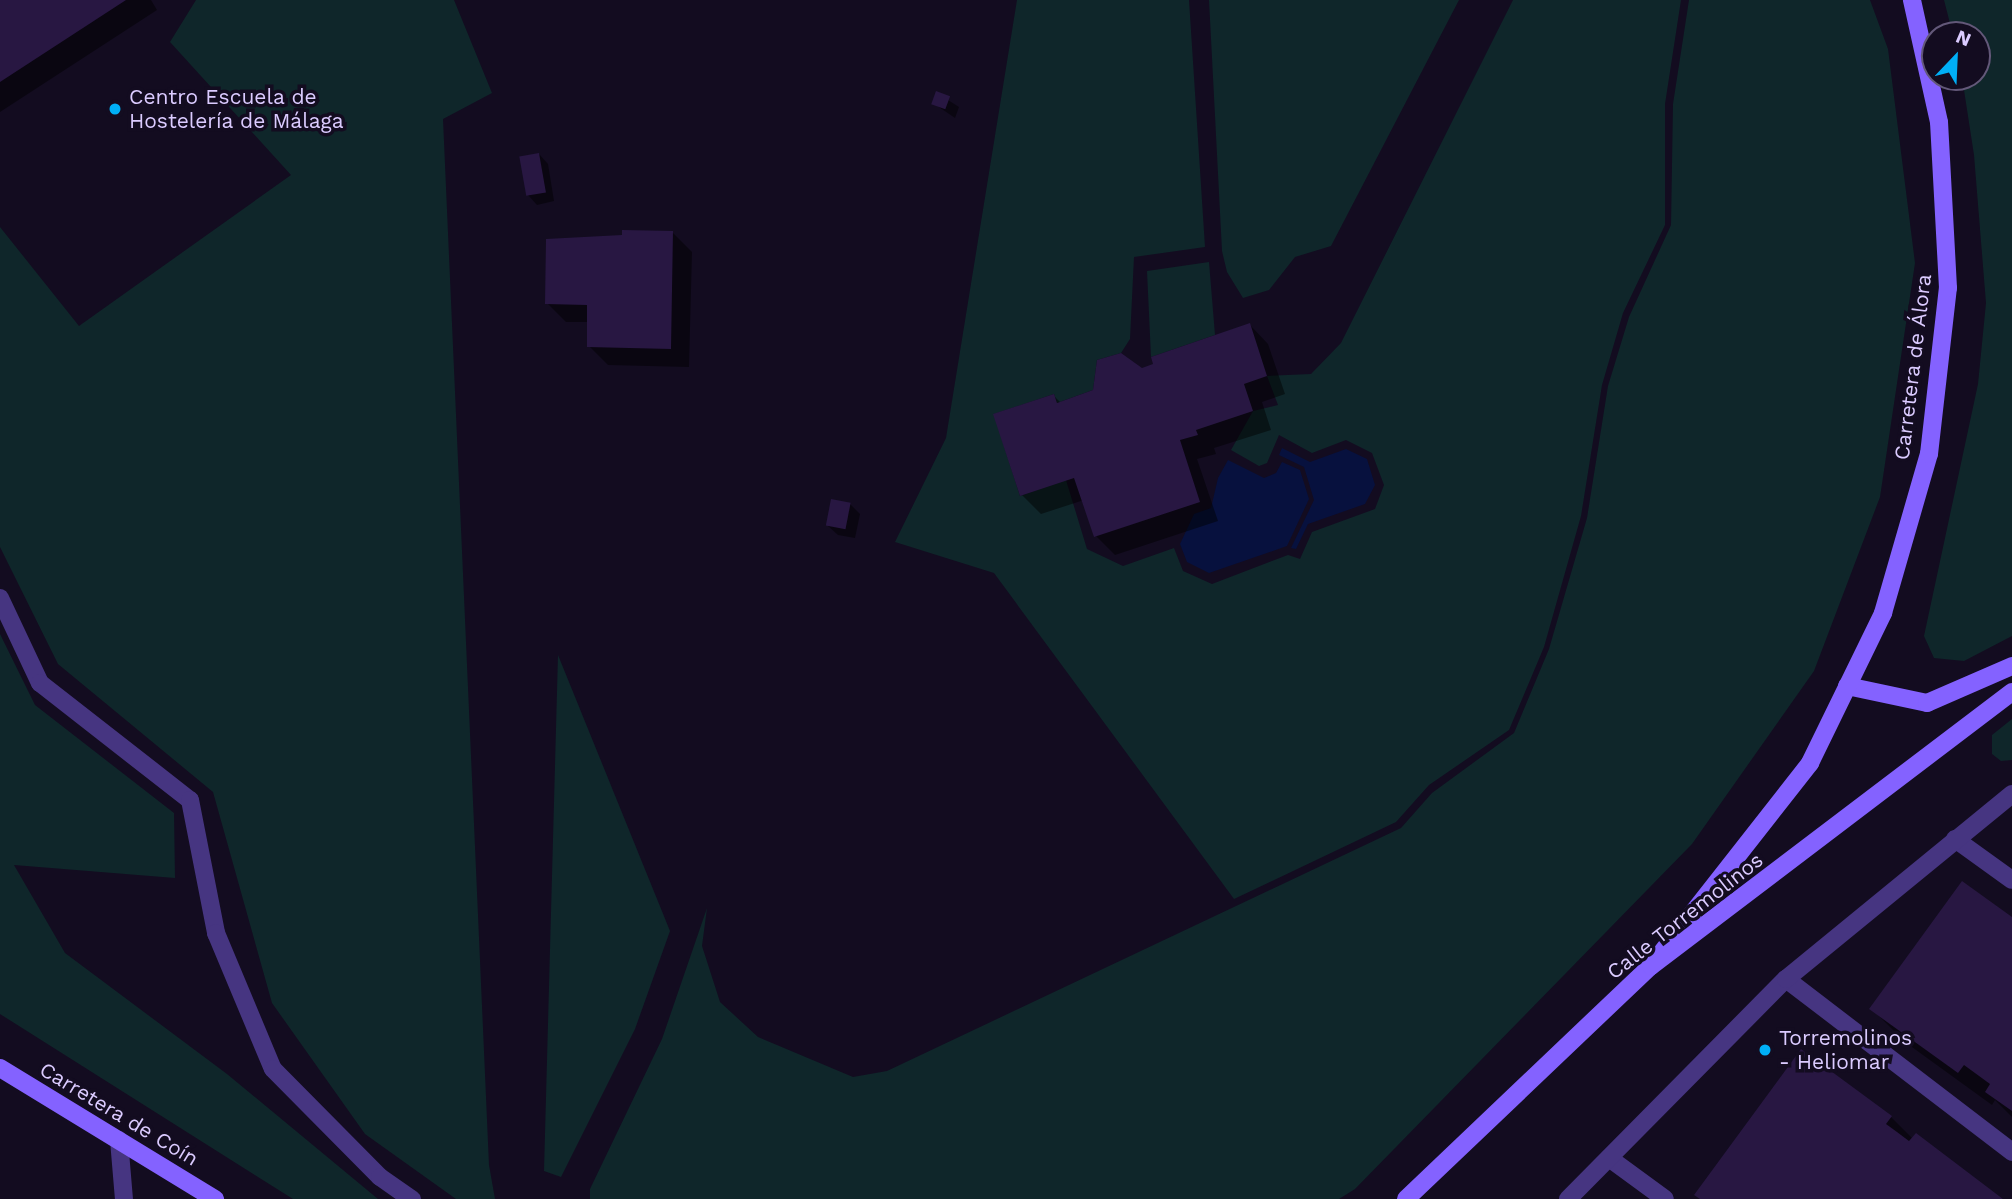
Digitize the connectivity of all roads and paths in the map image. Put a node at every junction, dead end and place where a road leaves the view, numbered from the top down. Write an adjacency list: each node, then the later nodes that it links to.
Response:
1 (1912, 0): 4 (main road, Carretera de Álora)
2 (0, 598): 17 (street)
3 (2012, 666): 4 (main road)
4 (1847, 686): 9 (main road, Carretera de Álora)
5 (2012, 692): 9 (main road, Calle Torremolinos)
6 (2012, 794): 7 (street)
7 (1955, 839): 8 (street); 10 (street)
8 (2012, 880)
9 (1651, 966): 18 (main road, Calle Torremolinos)
10 (1786, 979): 13 (street); 14 (street)
11 (0, 1068): 12 (main road, Carretera de Coín)
12 (119, 1140): 15 (street); 16 (main road, Carretera de Coín)
13 (2012, 1152)
14 (1609, 1158): 19 (street); 20 (street)
15 (124, 1199)
16 (215, 1199)
17 (412, 1199)
18 (1406, 1199)
19 (1568, 1199)
20 (1665, 1199)

